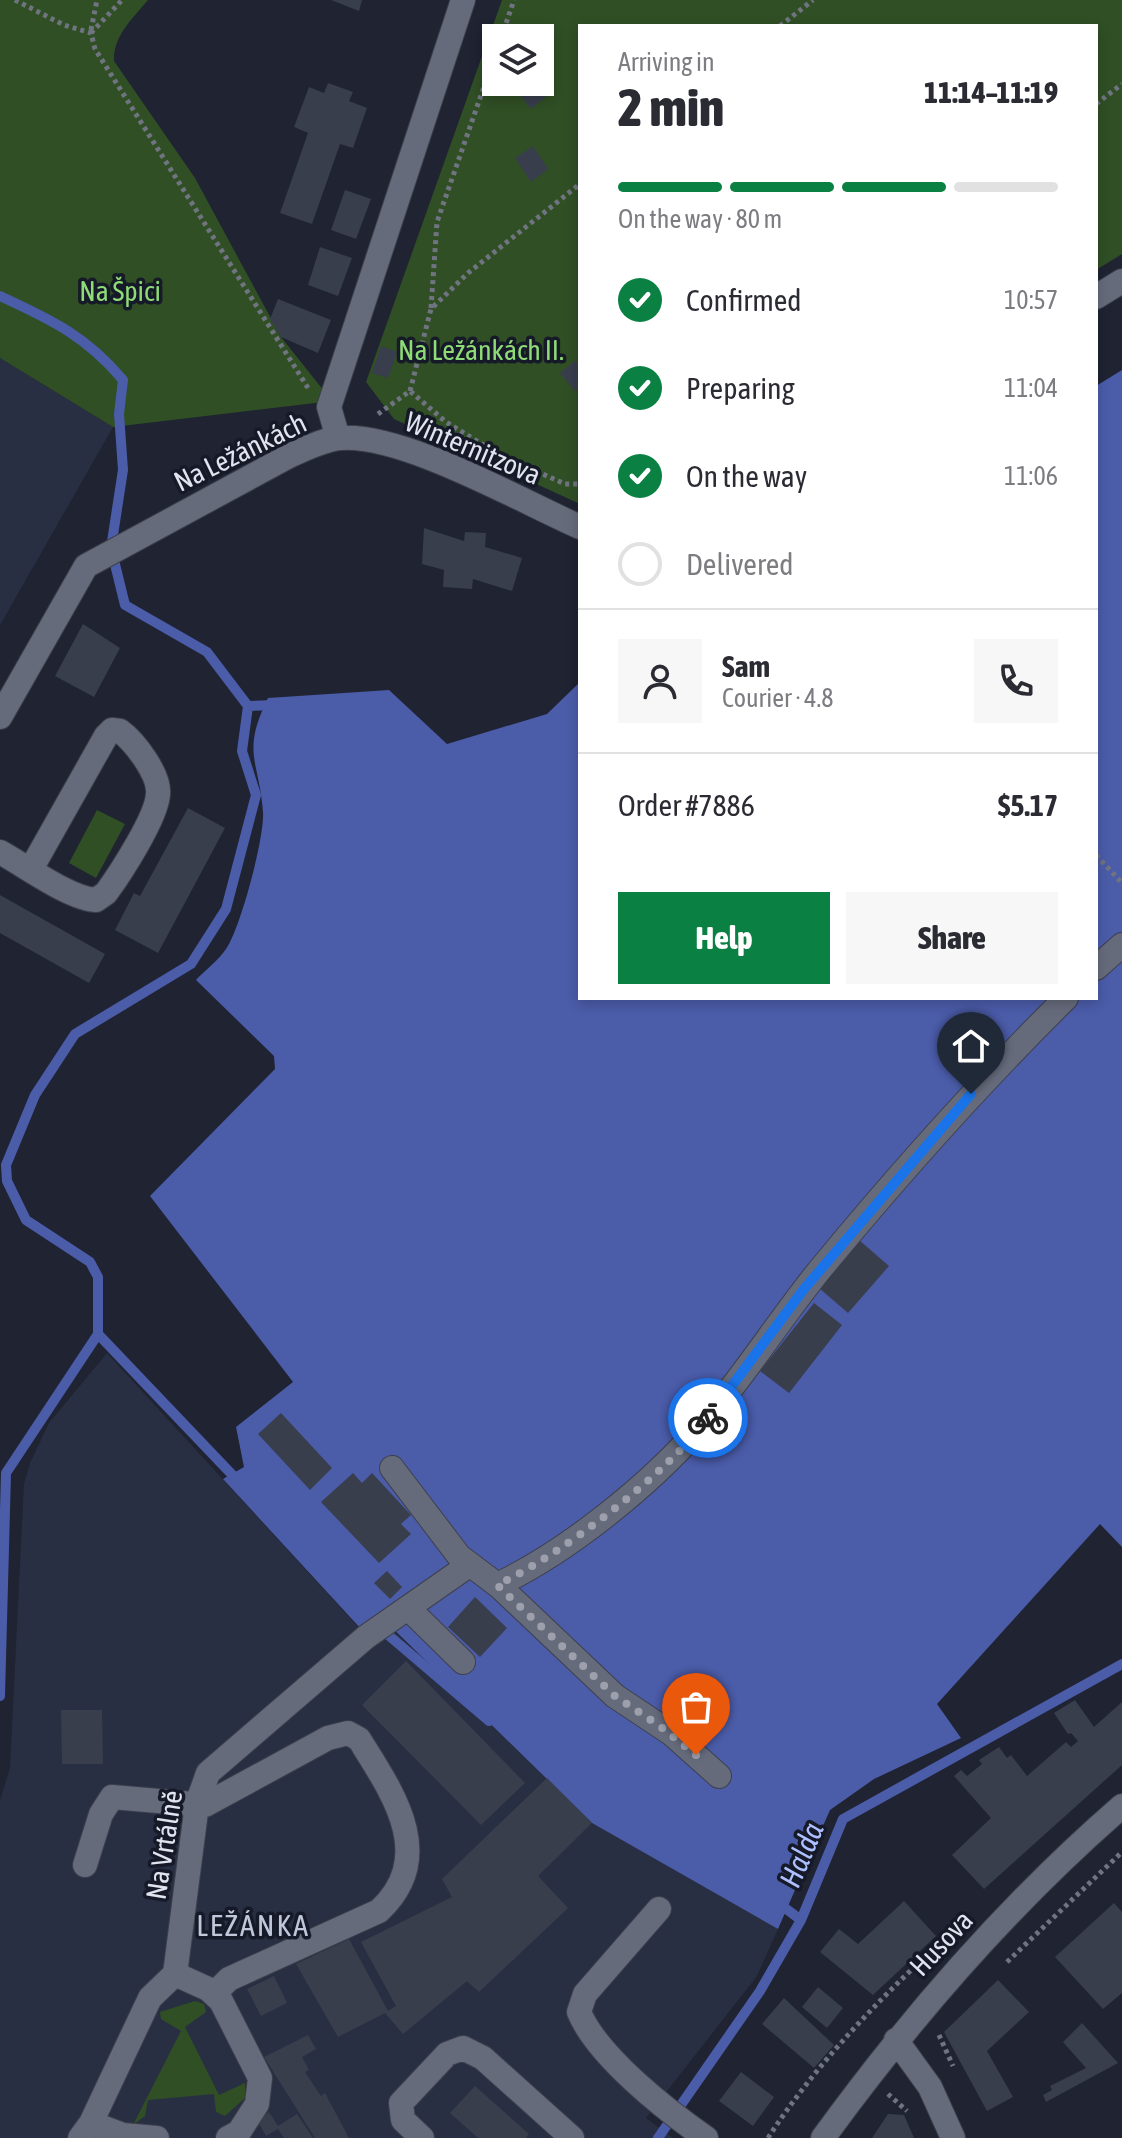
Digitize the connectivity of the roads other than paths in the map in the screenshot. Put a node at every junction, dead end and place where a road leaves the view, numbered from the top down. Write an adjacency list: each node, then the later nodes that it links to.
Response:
1 (463, 0): 4 (street, Na Ležánkách)
2 (1122, 281): 3 (street)
3 (1098, 296)
4 (338, 438): 5 (street, Winternitzova); 6 (street, Na Ležánkách)
5 (578, 526)
6 (0, 717)
7 (0, 852): 8 (street)
8 (31, 869): 8 (street)
9 (1122, 945): 10 (street)
10 (1098, 966)
11 (1064, 1000): 14 (street)
12 (392, 1468): 13 (street)
13 (469, 1565): 14 (street); 15 (street, Na Vrtálně)
14 (497, 1585): 17 (street)
15 (400, 1613): 16 (street); 18 (street, Na Vrtálně)
16 (463, 1662)
17 (719, 1776)
18 (197, 1804): 20 (street); 22 (street, Na Vrtálně); 23 (street)
19 (1122, 1806): 24 (street, Husova)
20 (85, 1865)
21 (659, 1909): 26 (street)
22 (175, 1974): 23 (street); 25 (street)
23 (214, 1994): 28 (street)
24 (896, 2040): 31 (street, Husova); 32 (street)
25 (86, 2130): 29 (street)
26 (696, 2131)
27 (559, 2134): 30 (street)
28 (234, 2137)
29 (157, 2138)
30 (422, 2138)
31 (823, 2138)
32 (953, 2138)

